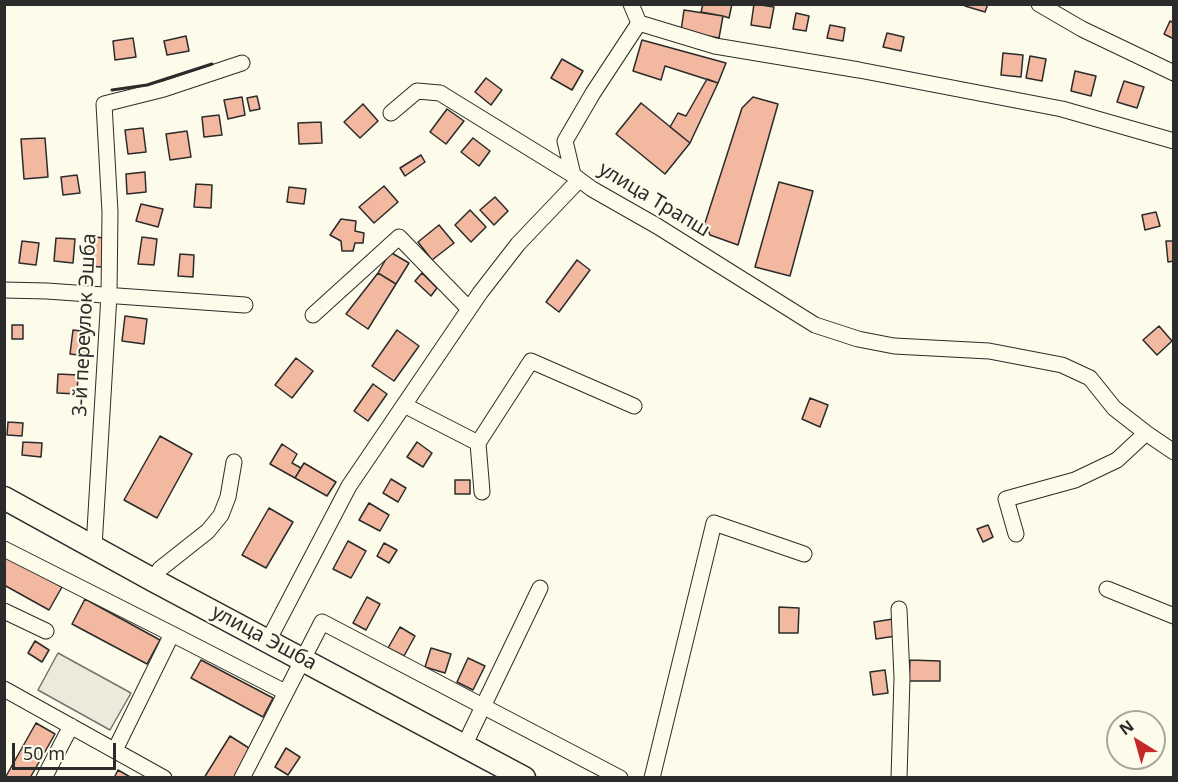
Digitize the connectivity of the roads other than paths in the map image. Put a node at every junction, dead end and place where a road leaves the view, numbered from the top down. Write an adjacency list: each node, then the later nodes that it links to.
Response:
1 (631, 4): 3 (street)
2 (1039, 4): 5 (street)
3 (639, 23): 7 (street); 8 (street)
4 (242, 63): 10 (street, 3-й переулок Эшба)
5 (1173, 73)
6 (391, 112): 8 (street)
7 (1173, 141)
8 (576, 177): 12 (street, улица Трапш); 16 (street, улица Трапш)
9 (4, 290): 10 (street)
10 (109, 295): 11 (street); 23 (street, 3-й переулок Эшба)
11 (245, 305)
12 (469, 309): 13 (street); 14 (street, улица Трапш)
13 (313, 315)
14 (404, 405): 17 (street); 34 (street, улица Трапш)
15 (634, 406): 17 (street)
16 (1146, 433): 18 (street, улица Трапш); 22 (street)
17 (478, 443): 20 (street)
18 (1173, 453)
19 (234, 462): 26 (street)
20 (482, 492)
21 (4, 498): 23 (highway, улица Эшба)
22 (1016, 534)
23 (94, 547): 26 (highway, улица Эшба)
24 (4, 549): 33 (street)
25 (804, 555): 47 (street)
26 (153, 580): 34 (highway, улица Эшба)
27 (540, 588): 38 (street)
28 (1107, 589): 31 (street)
29 (899, 609): 48 (street)
30 (4, 611): 32 (street)
31 (1173, 616)
32 (46, 631)
33 (172, 634): 37 (street); 41 (street)
34 (268, 641): 35 (highway, улица Эшба)
35 (302, 658): 37 (street); 38 (street); 40 (highway, улица Эшба)
36 (4, 689): 39 (street)
37 (285, 692): 44 (street)
38 (484, 706): 40 (street); 46 (street)
39 (71, 726): 41 (street); 42 (street)
40 (464, 746): 45 (highway, улица Эшба)
41 (115, 750): 43 (street)
42 (44, 777)
43 (164, 777)
44 (242, 777)
45 (524, 777)
46 (620, 777)
47 (652, 777)
48 (899, 777)

